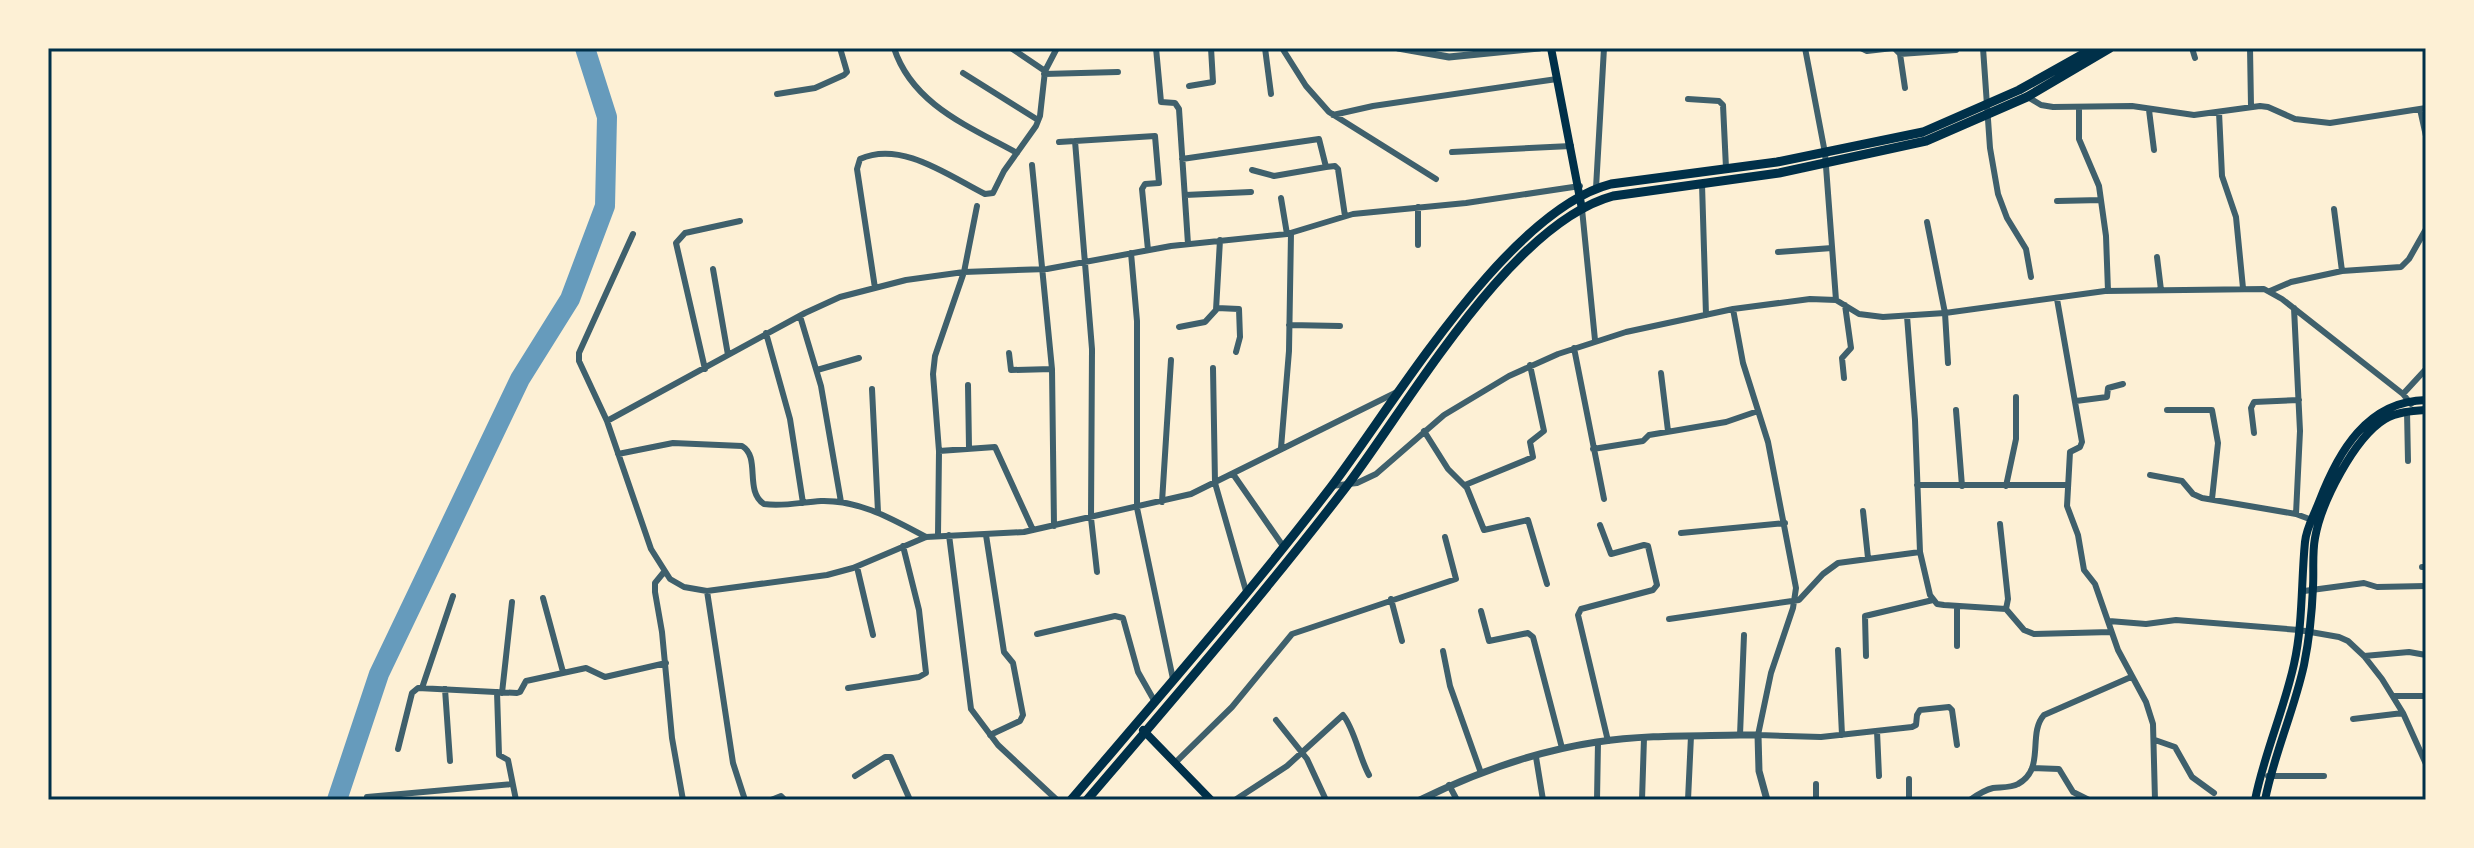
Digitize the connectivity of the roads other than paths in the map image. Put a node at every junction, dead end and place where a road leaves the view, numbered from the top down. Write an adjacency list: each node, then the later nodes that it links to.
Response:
1 (840, 48): 31 (street)
2 (894, 48): 48 (street)
3 (1011, 48): 26 (street)
4 (1057, 48): 26 (street)
5 (1156, 48): 50 (street)
6 (1211, 48): 28 (street)
7 (1265, 48): 32 (street)
8 (1282, 48): 40 (street)
9 (1398, 48): 20 (street)
10 (1539, 48): 20 (street)
11 (1551, 48): 27 (main road)
12 (1604, 48): 58 (street)
13 (1805, 48): 49 (street)
14 (1861, 48): 21 (street)
15 (1983, 48): 35 (street)
16 (2094, 48): 30 (main road)
17 (2110, 48): 30 (main road)
18 (2192, 48): 23 (street)
19 (2250, 48): 34 (street)
20 (1411, 49)
21 (1895, 50): 22 (street); 29 (street)
22 (1956, 50)
23 (2195, 58)
24 (1118, 72): 26 (street)
25 (963, 73): 41 (street)
26 (1044, 73): 41 (street)
27 (1557, 79): 40 (street); 45 (main road)
28 (1189, 86)
29 (1905, 88)
30 (2023, 93): 35 (main road); 36 (street)
31 (777, 94)
32 (1271, 94)
33 (1688, 99): 54 (street)
34 (2251, 106): 37 (street); 39 (street)
35 (1988, 108): 49 (main road); 52 (main road); 88 (street)
36 (2079, 108): 38 (street); 63 (street)
37 (2423, 108): 42 (street)
38 (2149, 110): 39 (street); 46 (street)
39 (2219, 112): 90 (street)
40 (1333, 115): 56 (street)
41 (1038, 120): 48 (street)
42 (2426, 136)
43 (1075, 141): 44 (street); 79 (street); 83 (street)
44 (1059, 142)
45 (1571, 146): 47 (street); 59 (main road)
46 (2154, 150)
47 (1452, 152)
48 (1017, 153): 89 (street)
49 (1825, 153): 52 (street); 54 (main road)
50 (1182, 159): 53 (street); 61 (street)
51 (1032, 165): 85 (street)
52 (1826, 165): 57 (main road); 78 (street)
53 (1326, 167): 55 (street); 69 (street)
54 (1726, 168): 58 (main road)
55 (1252, 170)
56 (1436, 179)
57 (1702, 184): 67 (main road); 101 (street)
58 (1596, 188): 59 (main road)
59 (1580, 191): 66 (street); 67 (main road); 127 (main road)
60 (1251, 192): 61 (street)
61 (1185, 195): 76 (street)
62 (1281, 198): 74 (street)
63 (2101, 200): 64 (street); 92 (street)
64 (2057, 201)
65 (977, 206): 87 (street)
66 (1418, 207): 69 (street); 77 (street)
67 (1582, 209): 108 (street); 151 (main road)
68 (2334, 209): 86 (street)
69 (1345, 216): 74 (street)
70 (740, 221): 118 (street)
71 (1927, 222): 100 (street)
72 (2426, 229): 86 (street)
73 (633, 234): 138 (street)
74 (1289, 234): 75 (street); 104 (street)
75 (1220, 240): 76 (street); 97 (street)
76 (1188, 244): 79 (street)
77 (1418, 245)
78 (1832, 248): 80 (street); 95 (street)
79 (1148, 250): 81 (street)
80 (1778, 252)
81 (1131, 253): 83 (street); 163 (street)
82 (2157, 257): 91 (street)
83 (1085, 262): 85 (street); 167 (street)
84 (713, 269): 112 (street)
85 (1043, 269): 87 (street); 119 (street)
86 (2342, 271): 93 (street)
87 (964, 272): 89 (street); 145 (street)
88 (2031, 277)
89 (875, 288): 102 (street)
90 (2243, 288): 91 (street); 93 (street)
91 (2161, 290): 92 (street)
92 (2108, 291): 94 (street)
93 (2270, 291): 98 (street)
94 (2057, 299): 100 (street); 132 (street)
95 (1836, 300): 96 (street); 99 (street)
96 (1845, 305): 103 (street); 123 (street)
97 (1217, 308): 106 (street); 110 (street)
98 (2294, 308): 129 (street); 130 (street)
99 (1733, 309): 101 (street); 136 (street)
100 (1945, 313): 103 (street); 115 (street)
101 (1706, 315): 108 (street)
102 (800, 316): 107 (street); 121 (street)
103 (1907, 316): 153 (street)
104 (1289, 325): 105 (street); 143 (street)
105 (1340, 326)
106 (1179, 327)
107 (766, 333): 112 (street); 162 (street)
108 (1595, 340): 109 (street)
109 (1574, 348): 116 (street); 144 (street)
110 (1236, 352)
111 (1009, 353): 119 (street)
112 (728, 355): 118 (street)
113 (859, 358): 121 (street)
114 (1171, 360): 161 (street)
115 (1948, 363)
116 (1530, 365): 139 (street); 152 (street)
117 (1213, 368): 150 (street)
118 (705, 369): 138 (street)
119 (1052, 369): 172 (street)
120 (2426, 369): 129 (street)
121 (817, 370): 160 (street)
122 (1661, 373): 140 (street)
123 (1844, 378)
124 (2123, 384): 132 (street)
125 (968, 385): 142 (street)
126 (872, 389): 165 (street)
127 (1398, 392): 143 (street); 155 (main road)
128 (2016, 397): 157 (street)
129 (2406, 397): 131 (main road); 137 (street); 168 (main road)
130 (2299, 400): 141 (street); 166 (street)
131 (2426, 400)
132 (2076, 401): 154 (street)
133 (1956, 410): 156 (street)
134 (2167, 410): 159 (street)
135 (2426, 410): 137 (main road)
136 (1758, 411): 140 (street); 169 (street)
137 (2411, 411): 147 (street); 168 (main road)
138 (607, 421): 146 (street)
139 (1424, 431): 151 (street); 152 (street)
140 (1668, 431): 144 (street)
141 (2254, 433)
142 (969, 448): 145 (street); 173 (street)
143 (1281, 448): 148 (street)
144 (1593, 449): 158 (street)
145 (939, 451): 175 (street)
146 (618, 454): 162 (street); 185 (street)
147 (2408, 461)
148 (1233, 474): 150 (street); 181 (street)
149 (2150, 475): 159 (street)
150 (1215, 483): 161 (street); 191 (street)
151 (1347, 485): 155 (street); 226 (main road)
152 (1465, 485): 187 (street)
153 (1917, 485): 156 (street); 182 (street)
154 (2068, 485): 157 (street); 202 (street)
155 (1331, 486): 181 (main road)
156 (1962, 486): 157 (street)
157 (2006, 486)
158 (1604, 499)
159 (2212, 499): 166 (street)
160 (841, 502): 162 (street); 165 (street)
161 (1162, 502): 163 (street)
162 (803, 503)
163 (1137, 508): 167 (street); 218 (street)
164 (1863, 511): 183 (street)
165 (878, 512): 178 (street)
166 (2296, 514): 168 (street)
167 (1091, 518): 172 (street); 186 (street)
168 (2315, 522): 189 (main road)
169 (1785, 523): 174 (street); 196 (street)
170 (2000, 524): 199 (street)
171 (1600, 525): 240 (street)
172 (1054, 526): 173 (street)
173 (1033, 530): 177 (street)
174 (1681, 533)
175 (938, 535): 176 (street); 178 (street)
176 (949, 535): 177 (street); 233 (street)
177 (986, 535): 233 (street)
178 (926, 537): 180 (street)
179 (1445, 537): 194 (street)
180 (903, 546): 184 (street); 220 (street)
181 (1283, 546): 191 (main road)
182 (1920, 552): 183 (street); 195 (street)
183 (1868, 558): 196 (street)
184 (857, 567): 190 (street); 206 (street)
185 (664, 572): 190 (street); 215 (street)
186 (1097, 572)
187 (1547, 584)
188 (2426, 586): 189 (street)
189 (2308, 590): 203 (main road)
190 (707, 591): 269 (street)
191 (1246, 591): 218 (main road)
192 (453, 596): 219 (street)
193 (543, 598): 216 (street)
194 (1391, 599): 208 (street); 248 (street)
195 (1933, 600): 198 (street); 213 (street)
196 (1794, 601): 201 (street); 235 (street)
197 (512, 602): 222 (street)
198 (1957, 606): 199 (street); 209 (street)
199 (2006, 609): 204 (street)
200 (1481, 611): 243 (street)
201 (1669, 619)
202 (2109, 621): 203 (street); 204 (street)
203 (2304, 630): 214 (street); 255 (main road)
204 (2111, 632): 217 (street)
205 (1037, 634): 225 (street)
206 (873, 635)
207 (1744, 635): 234 (street)
208 (1402, 641)
209 (1957, 646)
210 (1838, 650): 236 (street)
211 (1443, 651): 251 (street)
212 (2426, 655): 214 (street)
213 (1866, 656)
214 (2364, 656): 223 (street)
215 (666, 663): 216 (street); 268 (street)
216 (563, 672): 222 (street)
217 (2131, 677): 239 (street); 250 (street)
218 (1173, 679): 225 (main road)
219 (422, 688): 221 (street); 244 (street)
220 (848, 688)
221 (445, 689): 222 (street); 247 (street)
222 (499, 692): 258 (street)
223 (2393, 696): 224 (street); 227 (street)
224 (2426, 696)
225 (1155, 701): 226 (street); 230 (main road)
226 (1162, 711): 232 (main road)
227 (2403, 713): 228 (street); 249 (street)
228 (2353, 719)
229 (1276, 720): 245 (street)
230 (1137, 723): 232 (main road); 274 (main road)
231 (1877, 731): 236 (street); 242 (street); 254 (street)
232 (1145, 732): 248 (main road); 275 (main road)
233 (990, 735): 273 (street)
234 (1740, 735): 235 (street); 237 (street)
235 (1758, 735): 236 (street); 285 (street)
236 (1842, 735)
237 (1691, 736): 238 (street); 284 (street)
238 (1644, 738): 240 (street); 283 (street)
239 (2155, 740): 262 (street); 290 (street)
240 (1608, 741): 241 (street)
241 (1598, 742): 243 (street); 282 (street)
242 (1957, 745)
243 (1562, 748): 246 (street)
244 (398, 749)
245 (1302, 752): 252 (street); 277 (street); 278 (street)
246 (1536, 757): 251 (street); 281 (street)
247 (450, 761)
248 (1175, 763): 276 (main road)
249 (2426, 764)
250 (2032, 768): 288 (street); 289 (street)
251 (1481, 773): 260 (street)
252 (1369, 775)
253 (855, 776): 272 (street)
254 (1879, 776)
255 (2265, 776): 256 (street); 291 (main road); 292 (main road)
256 (2324, 776)
257 (1909, 779): 287 (street)
258 (512, 784): 261 (street); 267 (street)
259 (1816, 784): 286 (street)
260 (1449, 785): 279 (street); 280 (street)
261 (452, 789): 263 (street); 266 (street)
262 (2214, 793)
263 (418, 796): 265 (street)
264 (367, 797): 265 (street)
265 (390, 798)
266 (453, 800)
267 (516, 800)
268 (683, 800)
269 (745, 800)
270 (771, 800): 271 (street)
271 (785, 800)
272 (910, 800)
273 (1057, 800)
274 (1071, 800)
275 (1087, 800)
276 (1211, 800)
277 (1235, 800)
278 (1326, 800)
279 (1420, 800)
280 (1457, 800)
281 (1543, 800)
282 (1597, 800)
283 (1642, 800)
284 (1688, 800)
285 (1767, 800)
286 (1816, 800)
287 (1909, 800)
288 (1970, 800)
289 (2089, 800)
290 (2155, 800)
291 (2255, 800)
292 (2265, 800)

